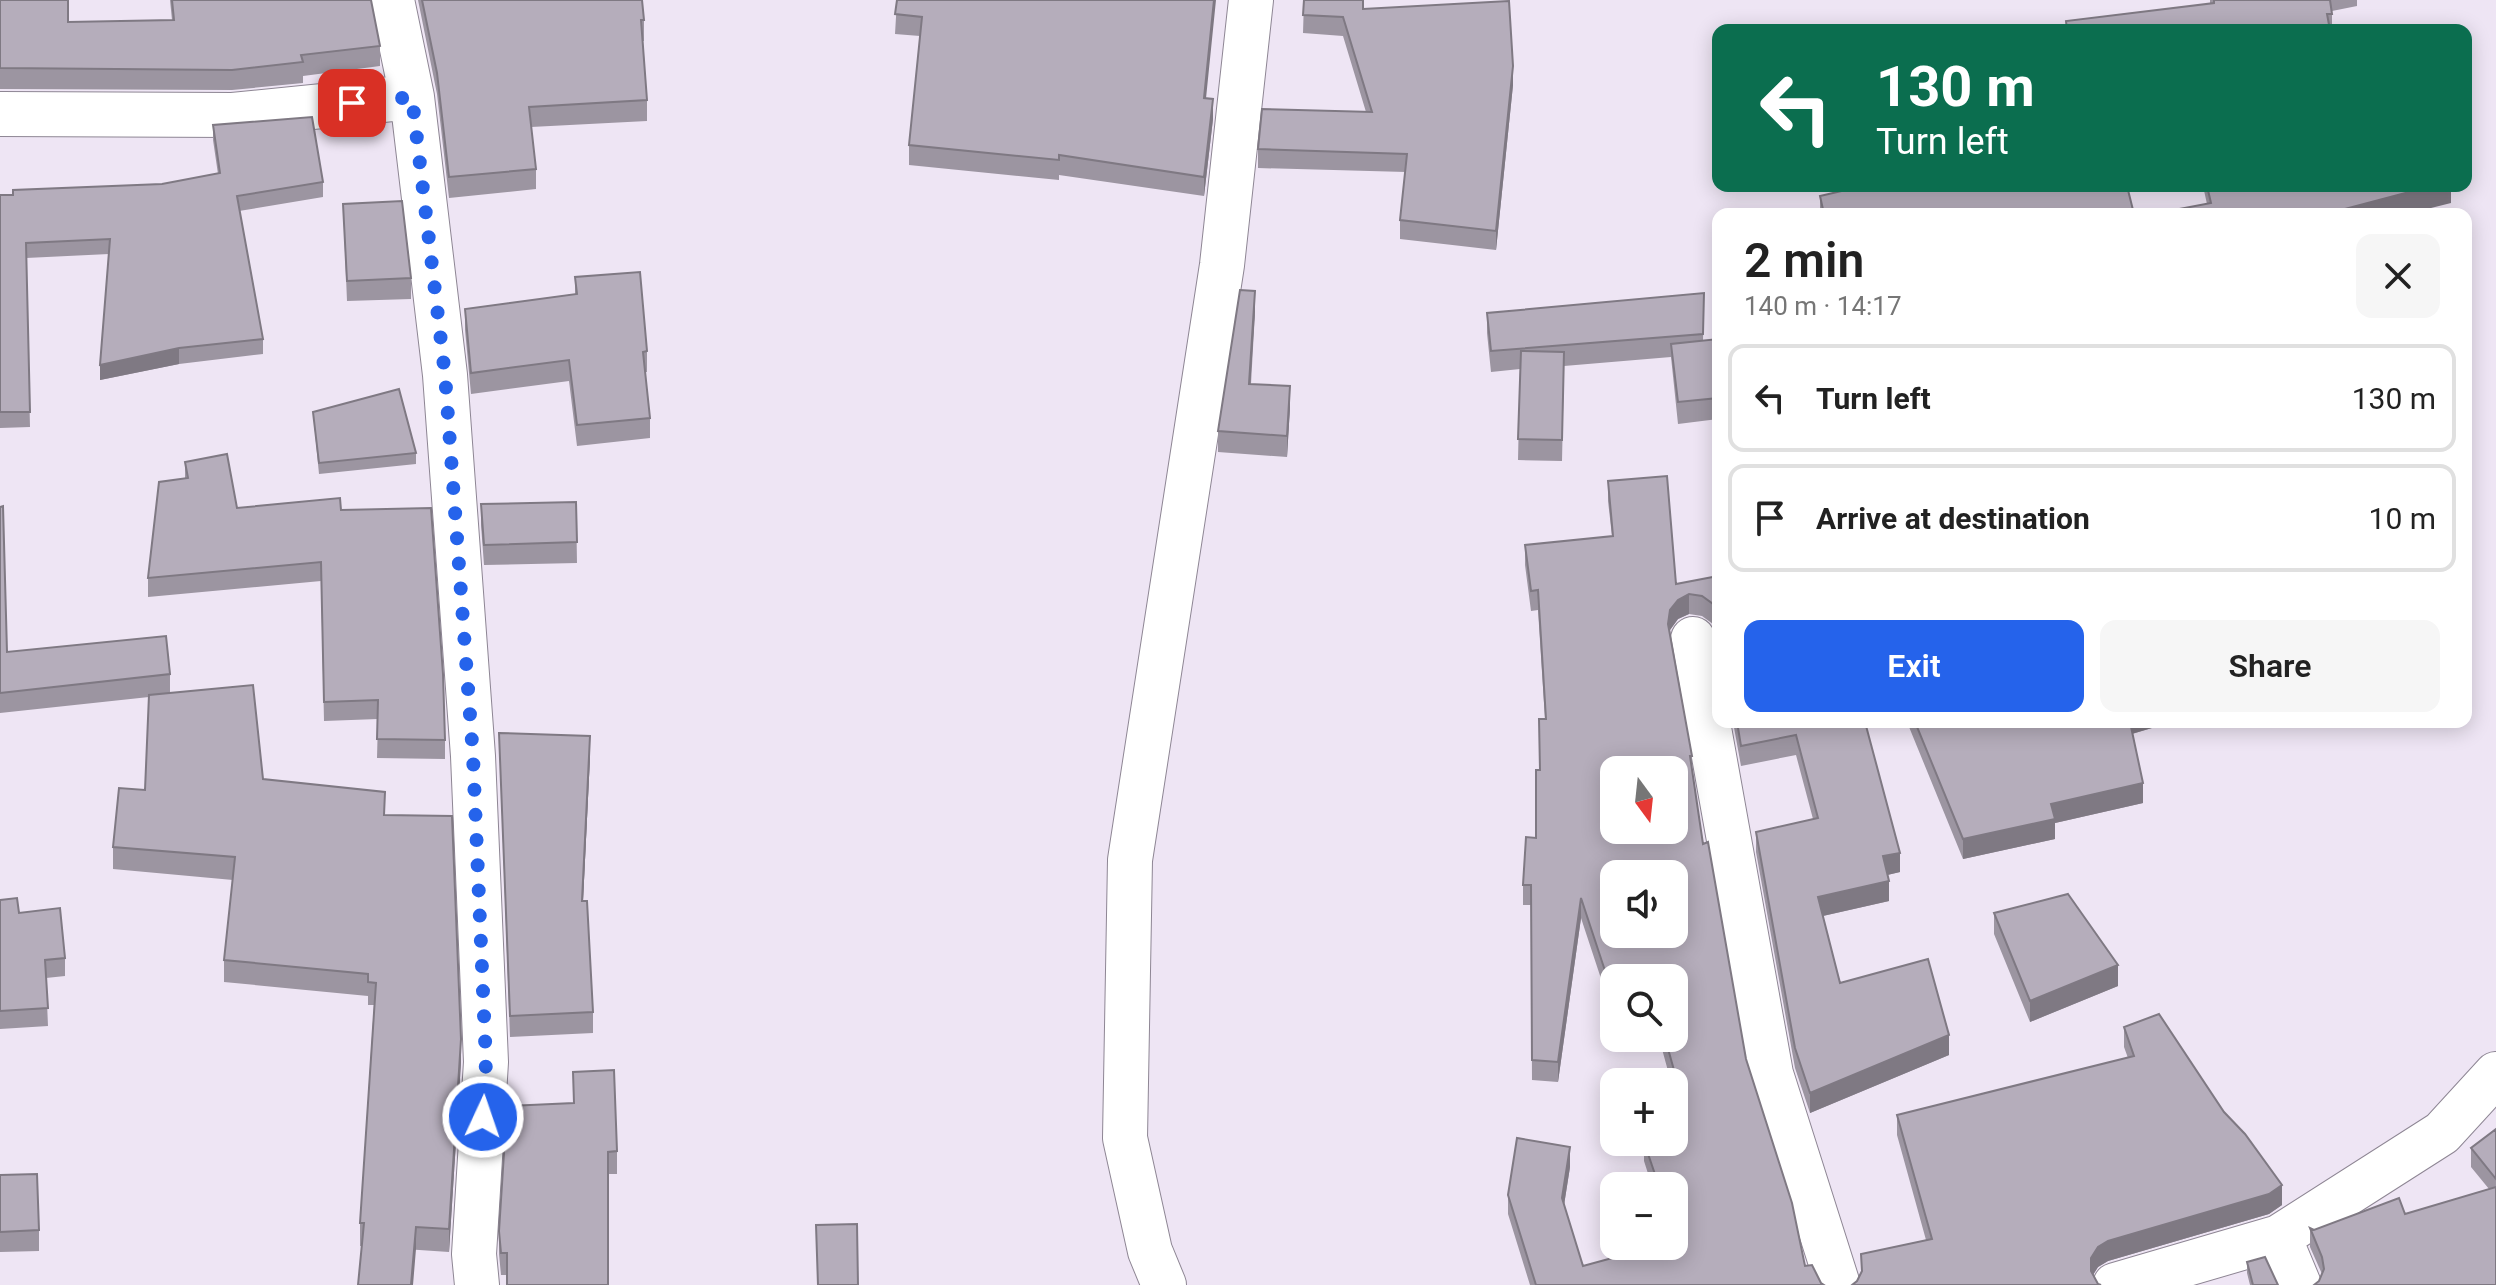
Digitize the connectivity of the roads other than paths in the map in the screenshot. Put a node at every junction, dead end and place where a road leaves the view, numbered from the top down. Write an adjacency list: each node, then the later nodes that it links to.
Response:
1 (392, 0): 3 (street)
2 (1251, 0): 9 (street)
3 (412, 97): 4 (street); 8 (street)
4 (0, 114)
5 (1693, 639): 10 (street)
6 (2490, 1092): 7 (street)
7 (2279, 1237): 11 (street); 12 (street)
8 (477, 1285)
9 (1164, 1285)
10 (1838, 1285)
11 (2115, 1285)
12 (2299, 1285)

